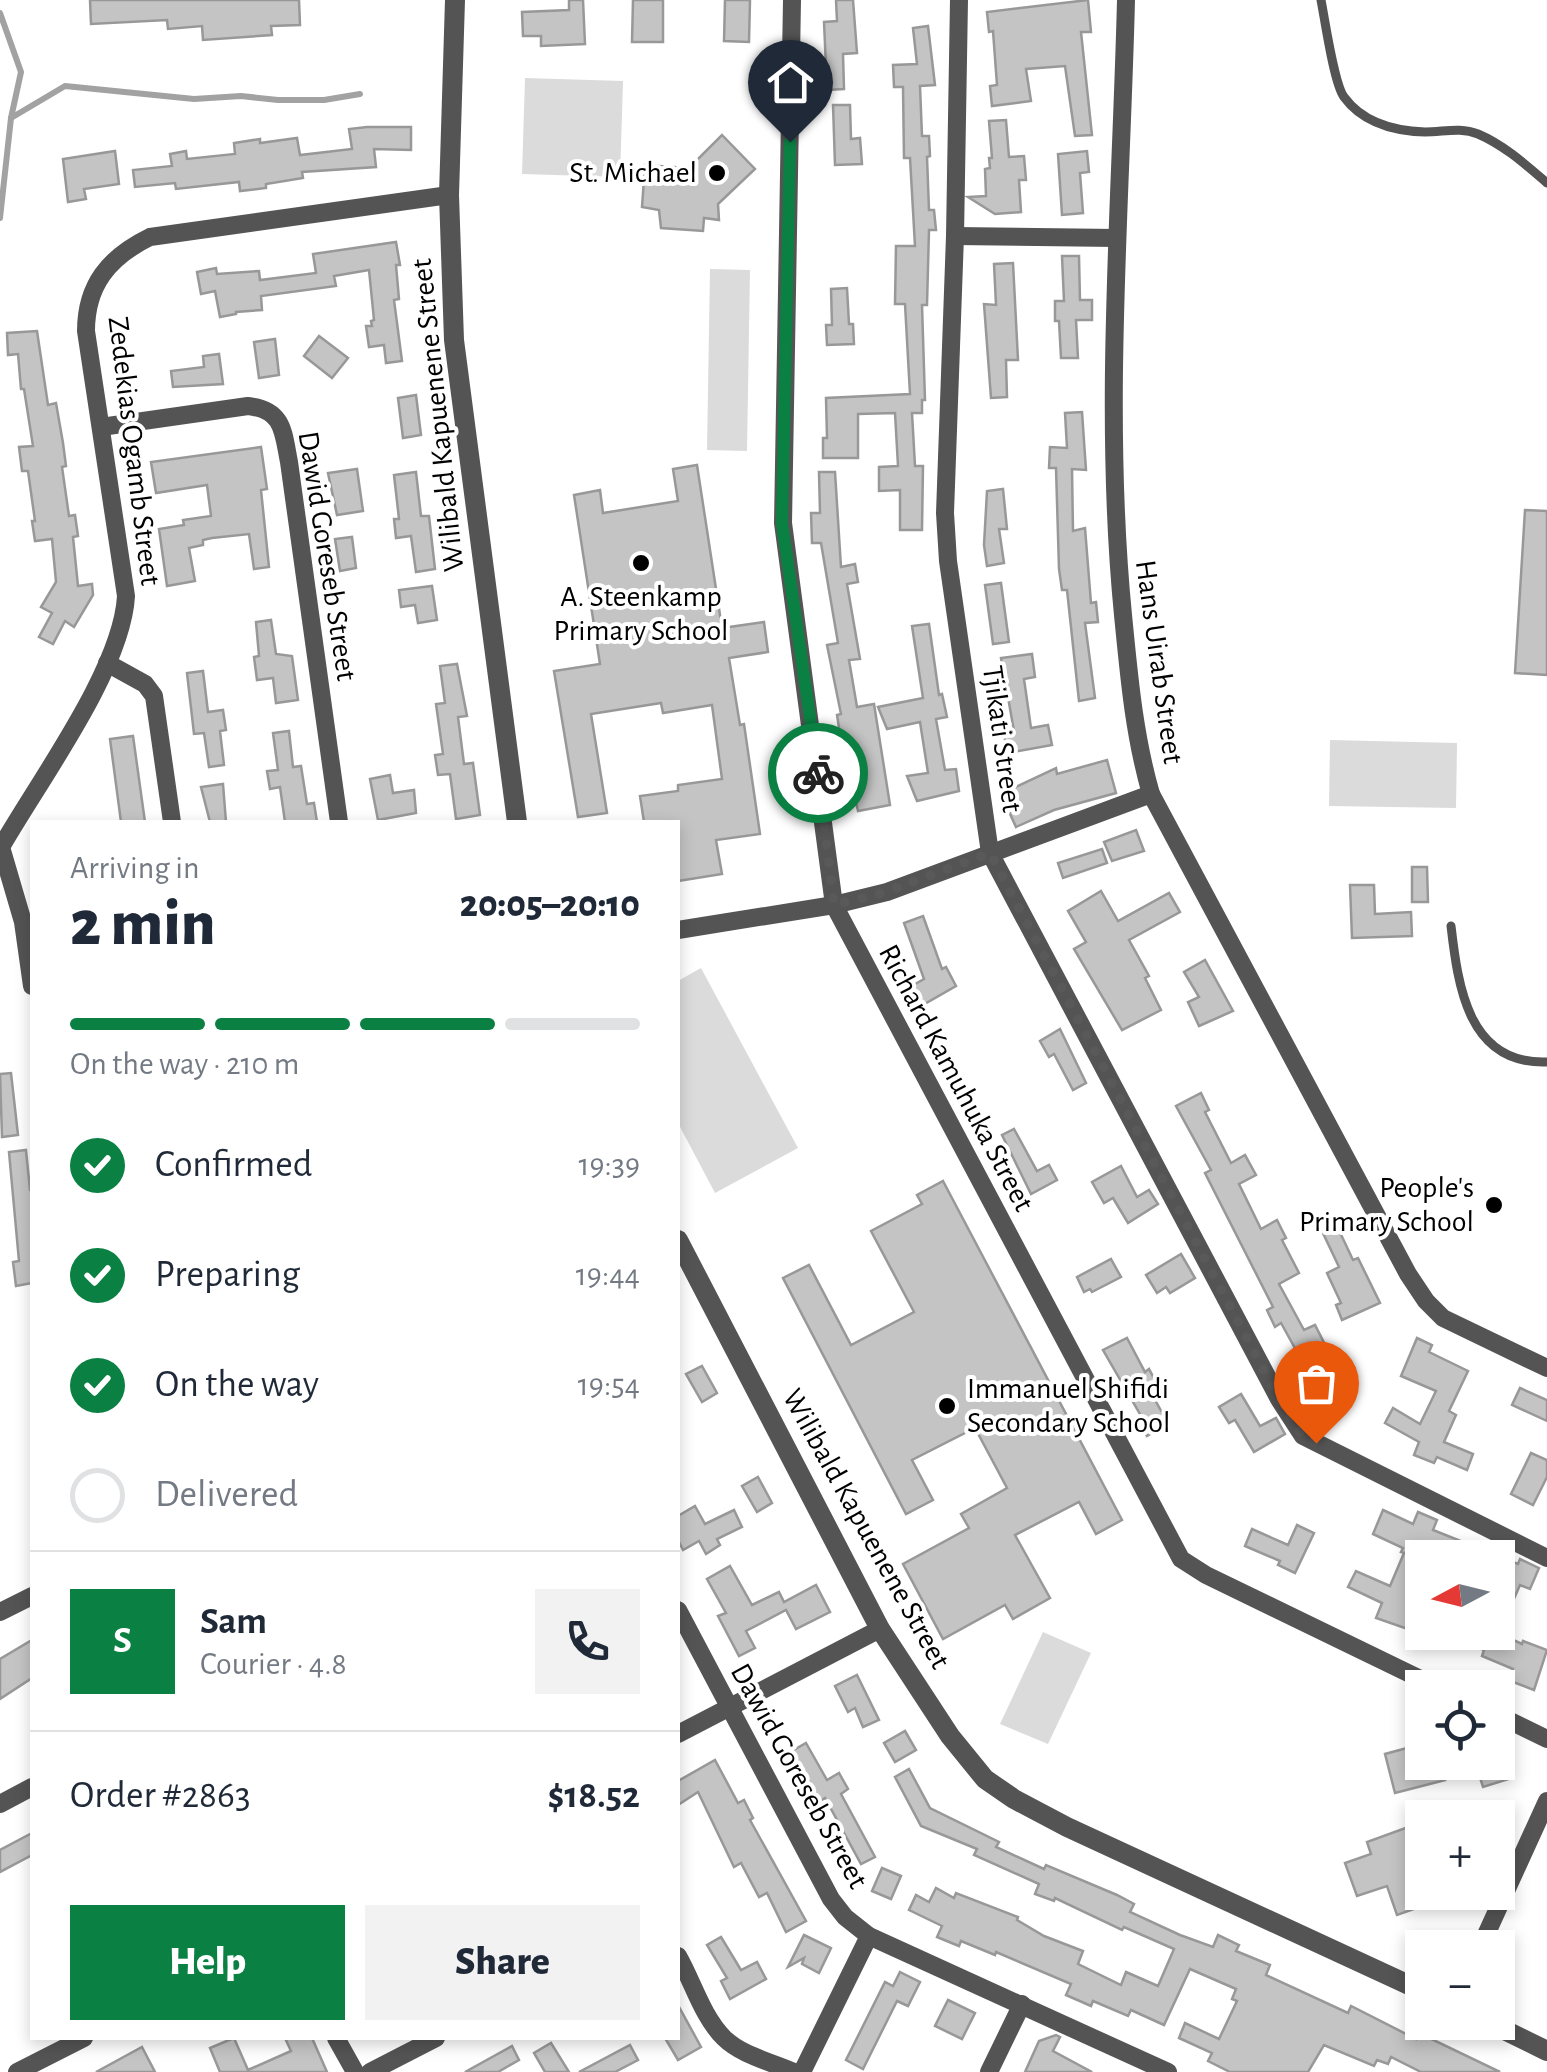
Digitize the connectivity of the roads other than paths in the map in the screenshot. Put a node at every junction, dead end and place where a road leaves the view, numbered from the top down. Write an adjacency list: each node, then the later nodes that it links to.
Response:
1 (455, 0): 7 (street, Wilibald Kapuenene Street)
2 (792, 0): 18 (street, Richard Kamuhuka Street)
3 (959, 0): 8 (street, Tjikati Street)
4 (1126, 0): 9 (street, Hans Uirab Street)
5 (1321, 0): 6 (lane)
6 (1547, 183)
7 (449, 195): 10 (street, Zedekias Ogamb Street); 15 (street, Wilibald Kapuenene Street)
8 (955, 236): 9 (street); 17 (street, Tjikati Street)
9 (1117, 238): 12 (street, Hans Uirab Street)
10 (101, 427): 11 (street, Zedekias Ogamb Street); 14 (street, Dawid Goreseb Street)
11 (107, 663): 13 (street); 16 (street, Zedekias Ogamb Street)
12 (1151, 794): 17 (street); 24 (street, Hans Uirab Street)
13 (172, 820)
14 (339, 820)
15 (517, 820)
16 (1, 848): 21 (street)
17 (990, 853): 18 (street); 25 (street, Tjikati Street)
18 (834, 905): 20 (street); 30 (street, Richard Kamuhuka Street)
19 (1451, 926): 22 (lane)
20 (680, 930)
21 (30, 972)
22 (1547, 1062)
23 (680, 1244): 29 (street, Wilibald Kapuenene Street)
24 (1547, 1368)
25 (1547, 1558)
26 (30, 1597): 27 (street)
27 (0, 1612)
28 (680, 1614): 31 (street, Dawid Goreseb Street)
29 (880, 1630): 31 (street); 41 (street, Wilibald Kapuenene Street)
30 (1405, 1672)
31 (730, 1707): 33 (street); 39 (street, Dawid Goreseb Street)
32 (1515, 1724): 34 (street)
33 (680, 1733)
34 (1547, 1739)
35 (30, 1788): 37 (street)
36 (1547, 1800): 38 (street)
37 (0, 1804)
38 (1488, 1930)
39 (869, 1936): 42 (street, Dawid Goreseb Street); 52 (street)
40 (680, 1960): 51 (street)
41 (1405, 1984)
42 (1022, 2004): 53 (street); 54 (street, Dawid Goreseb Street)
43 (1515, 2035): 47 (street)
44 (80, 2040): 48 (street)
45 (337, 2040): 49 (street)
46 (432, 2040): 50 (street)
47 (1547, 2051)
48 (17, 2072)
49 (355, 2072)
50 (370, 2072)
51 (794, 2072)
52 (802, 2072)
53 (989, 2072)
54 (1168, 2072)

